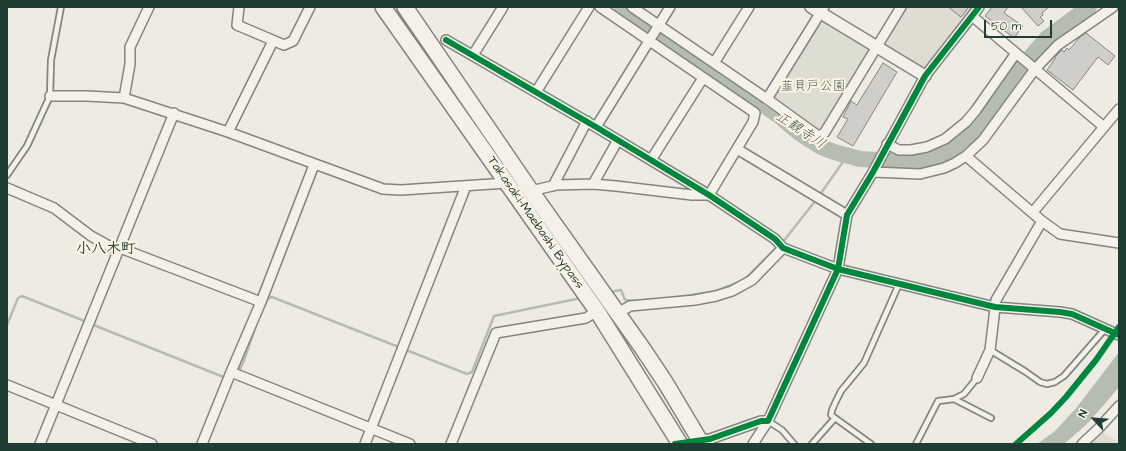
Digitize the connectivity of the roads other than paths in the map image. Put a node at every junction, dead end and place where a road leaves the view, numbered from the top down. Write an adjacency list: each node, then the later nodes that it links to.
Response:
1 (60, 7): 30 (lane)
2 (149, 7): 31 (street)
3 (239, 7): 21 (street)
4 (310, 7): 21 (street)
5 (383, 7): 47 (highway, Takasaki-Maebashi Bypass)
6 (405, 7): 52 (highway, Takasaki-Maebashi Bypass)
7 (503, 7): 23 (street)
8 (588, 7): 29 (street)
9 (600, 7): 20 (street)
10 (632, 7): 18 (street)
11 (670, 7): 18 (street)
12 (749, 7): 25 (street)
13 (901, 7): 22 (street)
14 (979, 7): 17 (street)
15 (1113, 7): 26 (street)
16 (818, 9): 22 (street); 32 (street)
17 (972, 16): 24 (street); 27 (street)
18 (658, 27): 20 (street); 25 (street)
19 (446, 40): 23 (street)
20 (651, 40): 28 (street); 36 (street)
21 (273, 41): 38 (street)
22 (876, 47): 27 (street); 32 (street)
23 (473, 56): 29 (street)
24 (1018, 56): 26 (street); 40 (street)
25 (714, 63): 32 (street)
26 (1034, 68): 37 (street); 42 (street)
27 (925, 76): 40 (street)
28 (703, 78): 41 (street); 43 (street)
29 (536, 92): 35 (street)
30 (50, 96): 31 (street); 46 (lane)
31 (124, 98): 33 (street)
32 (767, 99)
33 (174, 113): 38 (street); 59 (street)
34 (1117, 115): 37 (street)
35 (587, 122): 36 (street); 50 (street)
36 (596, 127): 39 (street)
37 (1104, 127): 54 (street)
38 (228, 132): 44 (street)
39 (618, 140): 43 (street); 48 (street)
40 (886, 148): 45 (street)
41 (737, 150): 53 (street); 55 (street)
42 (966, 156): 45 (street); 54 (street)
43 (652, 160): 53 (street)
44 (314, 165): 49 (street); 62 (street)
45 (874, 169): 55 (street)
46 (7, 175)
47 (507, 183): 49 (street); 64 (highway, Takasaki-Maebashi Bypass)
48 (593, 184): 50 (street); 53 (street)
49 (466, 186): 78 (street)
50 (553, 186): 52 (street)
51 (7, 188): 59 (street)
52 (531, 191): 65 (highway, Takasaki-Maebashi Bypass)
53 (709, 195): 58 (street)
54 (1032, 212): 56 (street)
55 (847, 215): 60 (street)
56 (1042, 221): 57 (street); 63 (street)
57 (1117, 241)
58 (783, 247): 60 (street); 65 (street)
59 (120, 248): 62 (street); 73 (street)
60 (838, 269): 61 (street); 77 (street)
61 (899, 284): 63 (street); 75 (lane)
62 (261, 302): 69 (street)
63 (995, 307): 66 (street); 68 (street)
64 (597, 311): 85 (street); 86 (highway, Takasaki-Maebashi Bypass)
65 (618, 313): 79 (highway, Takasaki-Maebashi Bypass)
66 (1105, 328): 67 (street); 68 (lane)
67 (1118, 334)
68 (990, 350): 70 (street)
69 (231, 372): 78 (street); 82 (street)
70 (976, 378): 72 (lane)
71 (7, 385): 73 (street)
72 (954, 399): 76 (lane); 91 (lane)
73 (56, 405): 80 (street); 81 (street)
74 (1119, 406): 92 (street)
75 (835, 418): 89 (lane); 90 (lane)
76 (991, 418)
77 (768, 421): 79 (street); 87 (street); 88 (lane)
78 (370, 429): 83 (street); 84 (street)
79 (701, 442): 86 (street)
80 (40, 444)
81 (152, 444)
82 (202, 444)
83 (365, 444)
84 (410, 444)
85 (451, 444)
86 (678, 444)
87 (753, 444)
88 (794, 444)
89 (812, 444)
90 (871, 444)
91 (916, 444)
92 (1082, 444)

